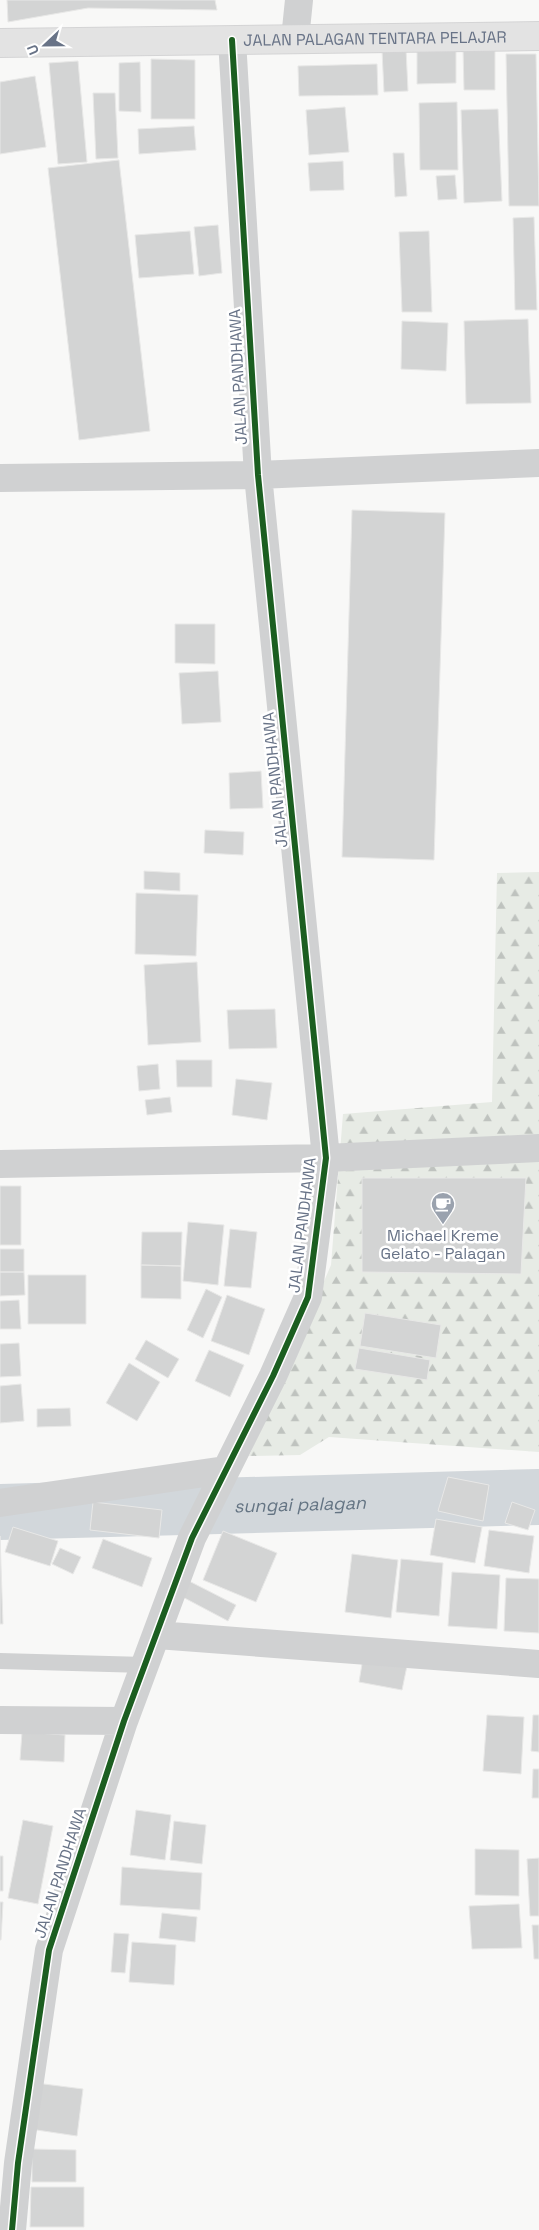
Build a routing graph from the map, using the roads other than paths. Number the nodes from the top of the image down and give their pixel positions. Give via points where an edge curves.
1 (299, 0) edge
2 (539, 36) edge
3 (295, 39) junction
4 (232, 40) junction
5 (0, 43) edge
6 (539, 463) edge
7 (258, 475) junction
8 (0, 478) edge
9 (539, 1148) edge
10 (326, 1158) junction
11 (0, 1164) edge
12 (225, 1470) junction
13 (0, 1503) edge
14 (157, 1634) junction
15 (0, 1661) edge
16 (539, 1664) edge
17 (145, 1665) junction
18 (0, 1720) edge
19 (124, 1721) junction
20 (9, 2163) edge
21 (12, 2230) edge

1 - 3 street
2 - 3 main road, JALAN PALAGAN TENTARA PELAJAR
3 - 4 main road, JALAN PALAGAN TENTARA PELAJAR
4 - 5 main road, JALAN PALAGAN TENTARA PELAJAR
4 - 7 street, JALAN PANDHAWA
6 - 7 street
7 - 8 street
7 - 10 street, JALAN PANDHAWA
9 - 10 street
10 - 11 street
10 - 12 street, JALAN PANDHAWA via 308,1297 273,1376
12 - 13 street
12 - 14 street, JALAN PANDHAWA via 192,1538
14 - 16 street
14 - 17 street, JALAN PANDHAWA
15 - 17 lane
17 - 19 street, JALAN PANDHAWA
18 - 19 street
19 - 20 street, JALAN PANDHAWA via 49,1950
20 - 21 street, JALAN PANDHAWA

